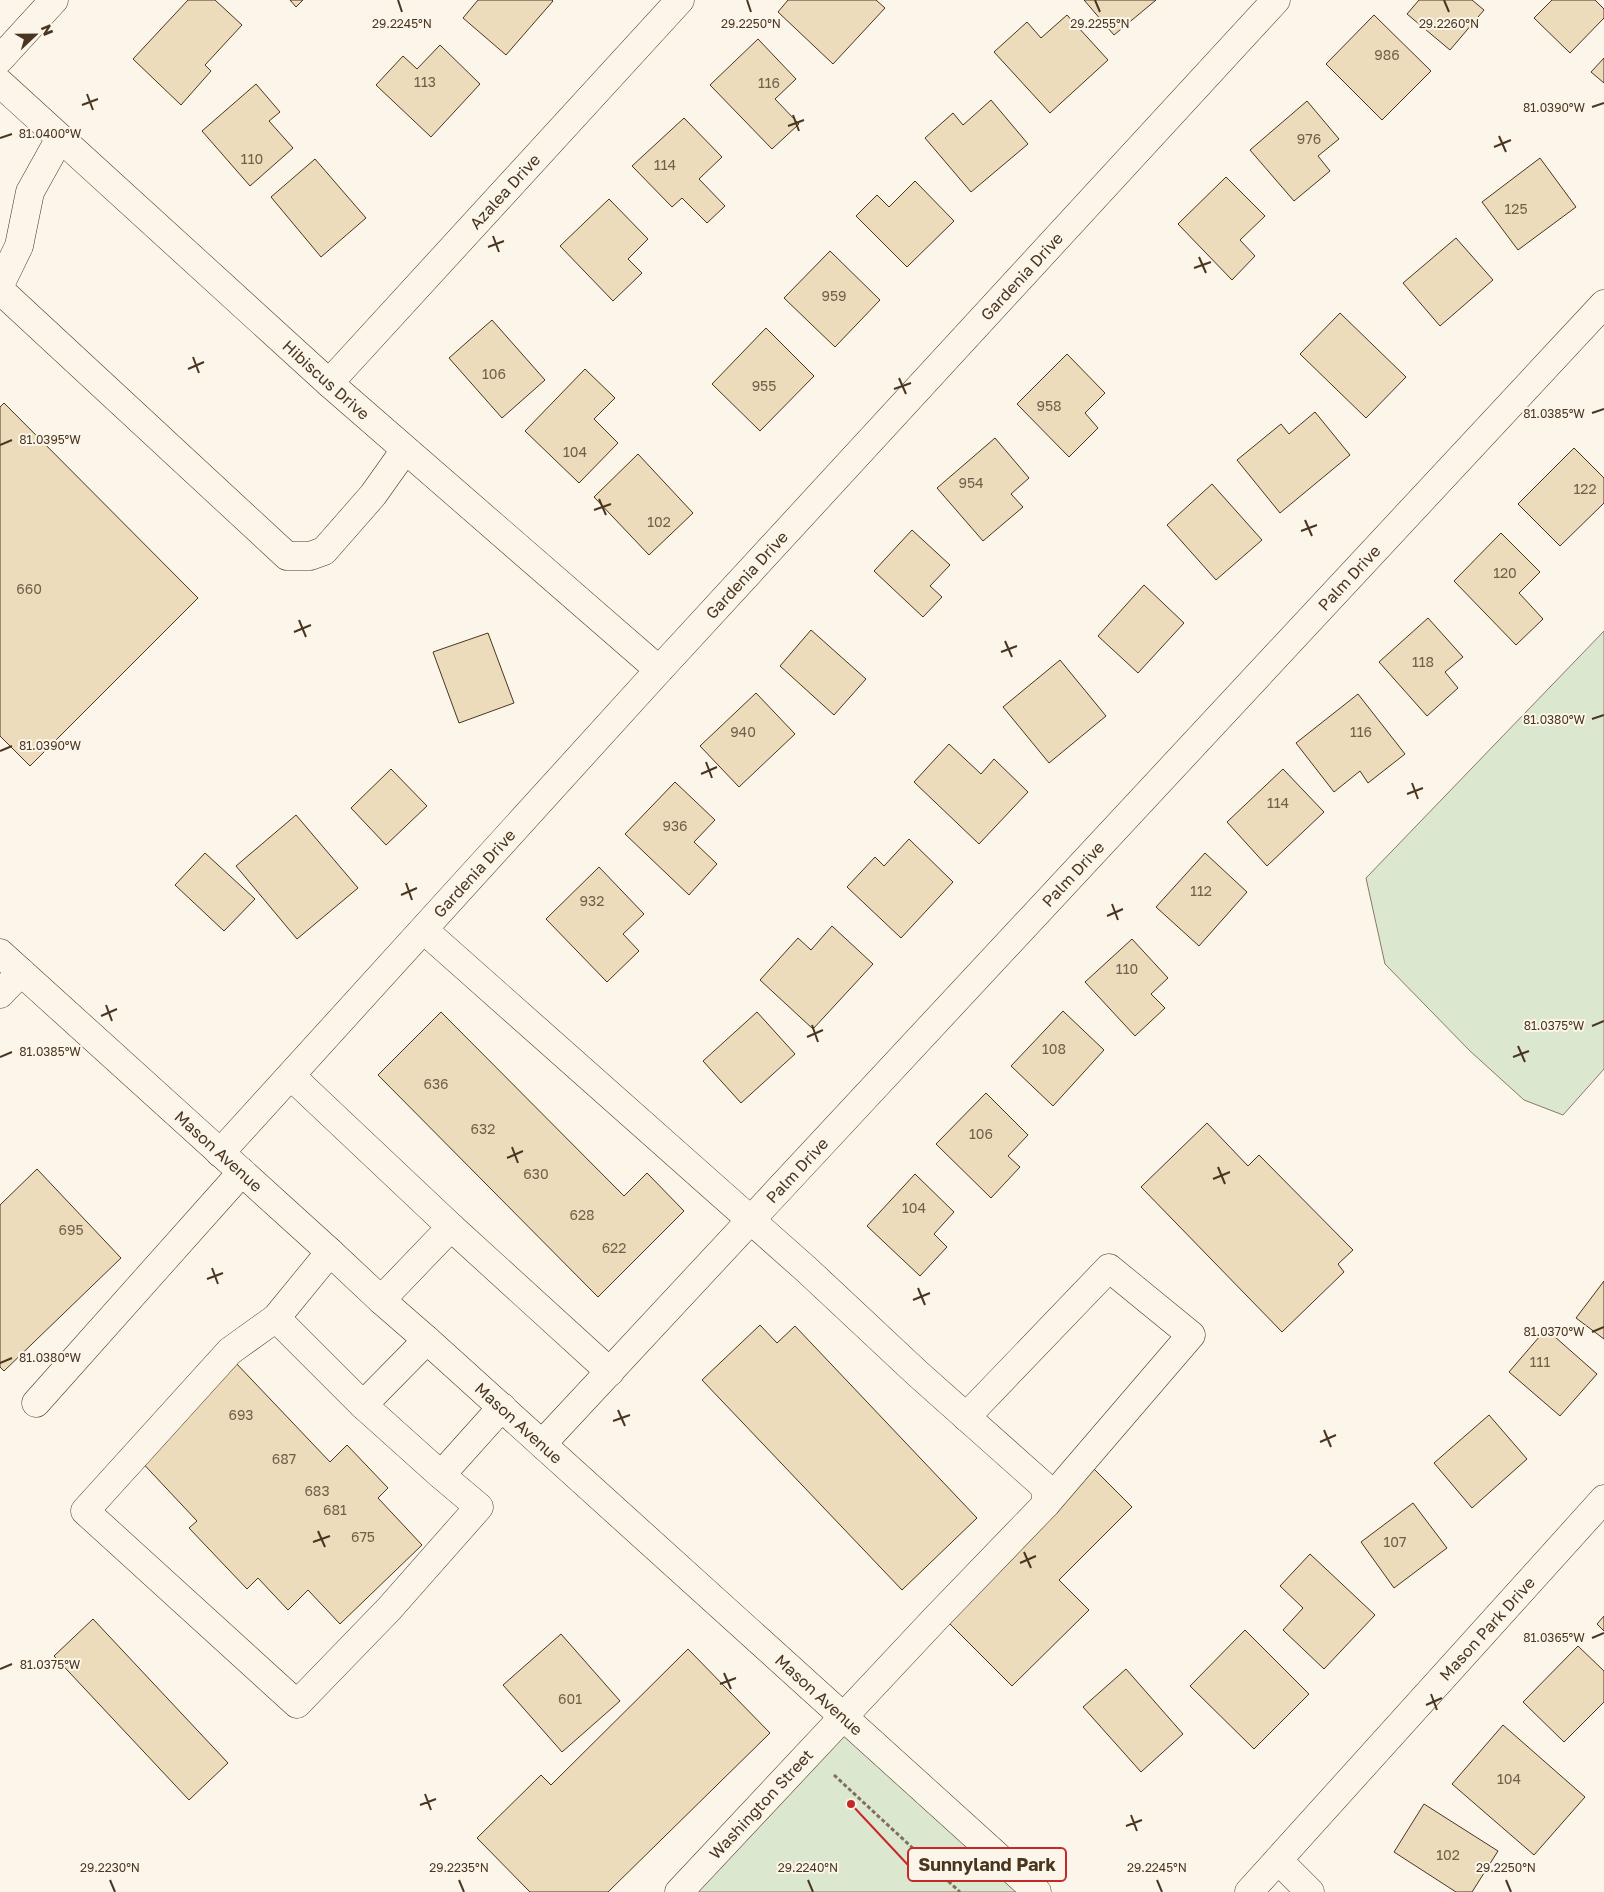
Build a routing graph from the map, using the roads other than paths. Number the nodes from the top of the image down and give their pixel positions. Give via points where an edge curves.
1 (54, 0) edge
2 (680, 0) edge
3 (1276, 0) edge
4 (0, 59) edge
5 (0, 83) edge
6 (60, 138) junction
7 (0, 285) edge
8 (0, 290) edge
9 (1604, 304) edge
10 (329, 383) junction
11 (406, 450) junction
12 (659, 670) junction
13 (424, 930) junction
14 (0, 953) edge
15 (21, 972) junction
16 (0, 994) edge
17 (291, 1076) junction
18 (220, 1152) junction
19 (242, 1172) junction
20 (750, 1221) junction
21 (451, 1227) junction
22 (330, 1252) junction
23 (381, 1300) junction
24 (276, 1318) junction
25 (427, 1340) junction
26 (610, 1372) junction
27 (36, 1404) dead end
28 (363, 1405) junction
29 (502, 1407) junction
30 (966, 1417) junction
31 (542, 1444) junction
32 (441, 1475) junction
33 (1604, 1498) edge
34 (1046, 1504) junction
35 (843, 1716) junction
36 (1278, 1860) junction
37 (679, 1892) edge
38 (1037, 1892) edge
39 (1249, 1892) edge
40 (1310, 1892) edge

1 - 4 street
2 - 10 street, Azalea Drive
3 - 12 street, Gardenia Drive
5 - 6 street, Hibiscus Drive
6 - 7 street via 30,192 19,246
6 - 10 street, Hibiscus Drive
8 - 11 street via 287,556 310,556 324,551 373,495
9 - 20 street, Palm Drive
10 - 11 street, Hibiscus Drive
11 - 12 street, Hibiscus Drive
12 - 13 street, Gardenia Drive
13 - 17 street, Gardenia Drive
13 - 20 street
14 - 15 street, Mason Avenue
15 - 16 street
15 - 18 street, Mason Avenue
17 - 18 street, Gardenia Drive
17 - 21 street
18 - 19 street, Mason Avenue
19 - 22 street, Mason Avenue
19 - 27 street
20 - 26 street, Palm Drive
20 - 30 street
21 - 23 street
21 - 26 street
22 - 23 street, Mason Avenue
22 - 24 street
23 - 25 street, Mason Avenue
24 - 28 street
24 - 32 street via 230,1351 85,1511 297,1704 390,1609 479,1507
25 - 28 street
25 - 29 street, Mason Avenue
26 - 31 street, Palm Drive
28 - 32 street
29 - 31 street, Mason Avenue
29 - 32 street
30 - 34 street via 1045,1487
30 - 34 street, Washington Street via 1109,1268 1191,1335
31 - 35 street, Mason Avenue
33 - 36 street, Mason Park Drive
34 - 35 street, Washington Street
35 - 37 street, Washington Street
35 - 38 street, Mason Avenue
36 - 39 street, Mason Park Drive
36 - 40 street

